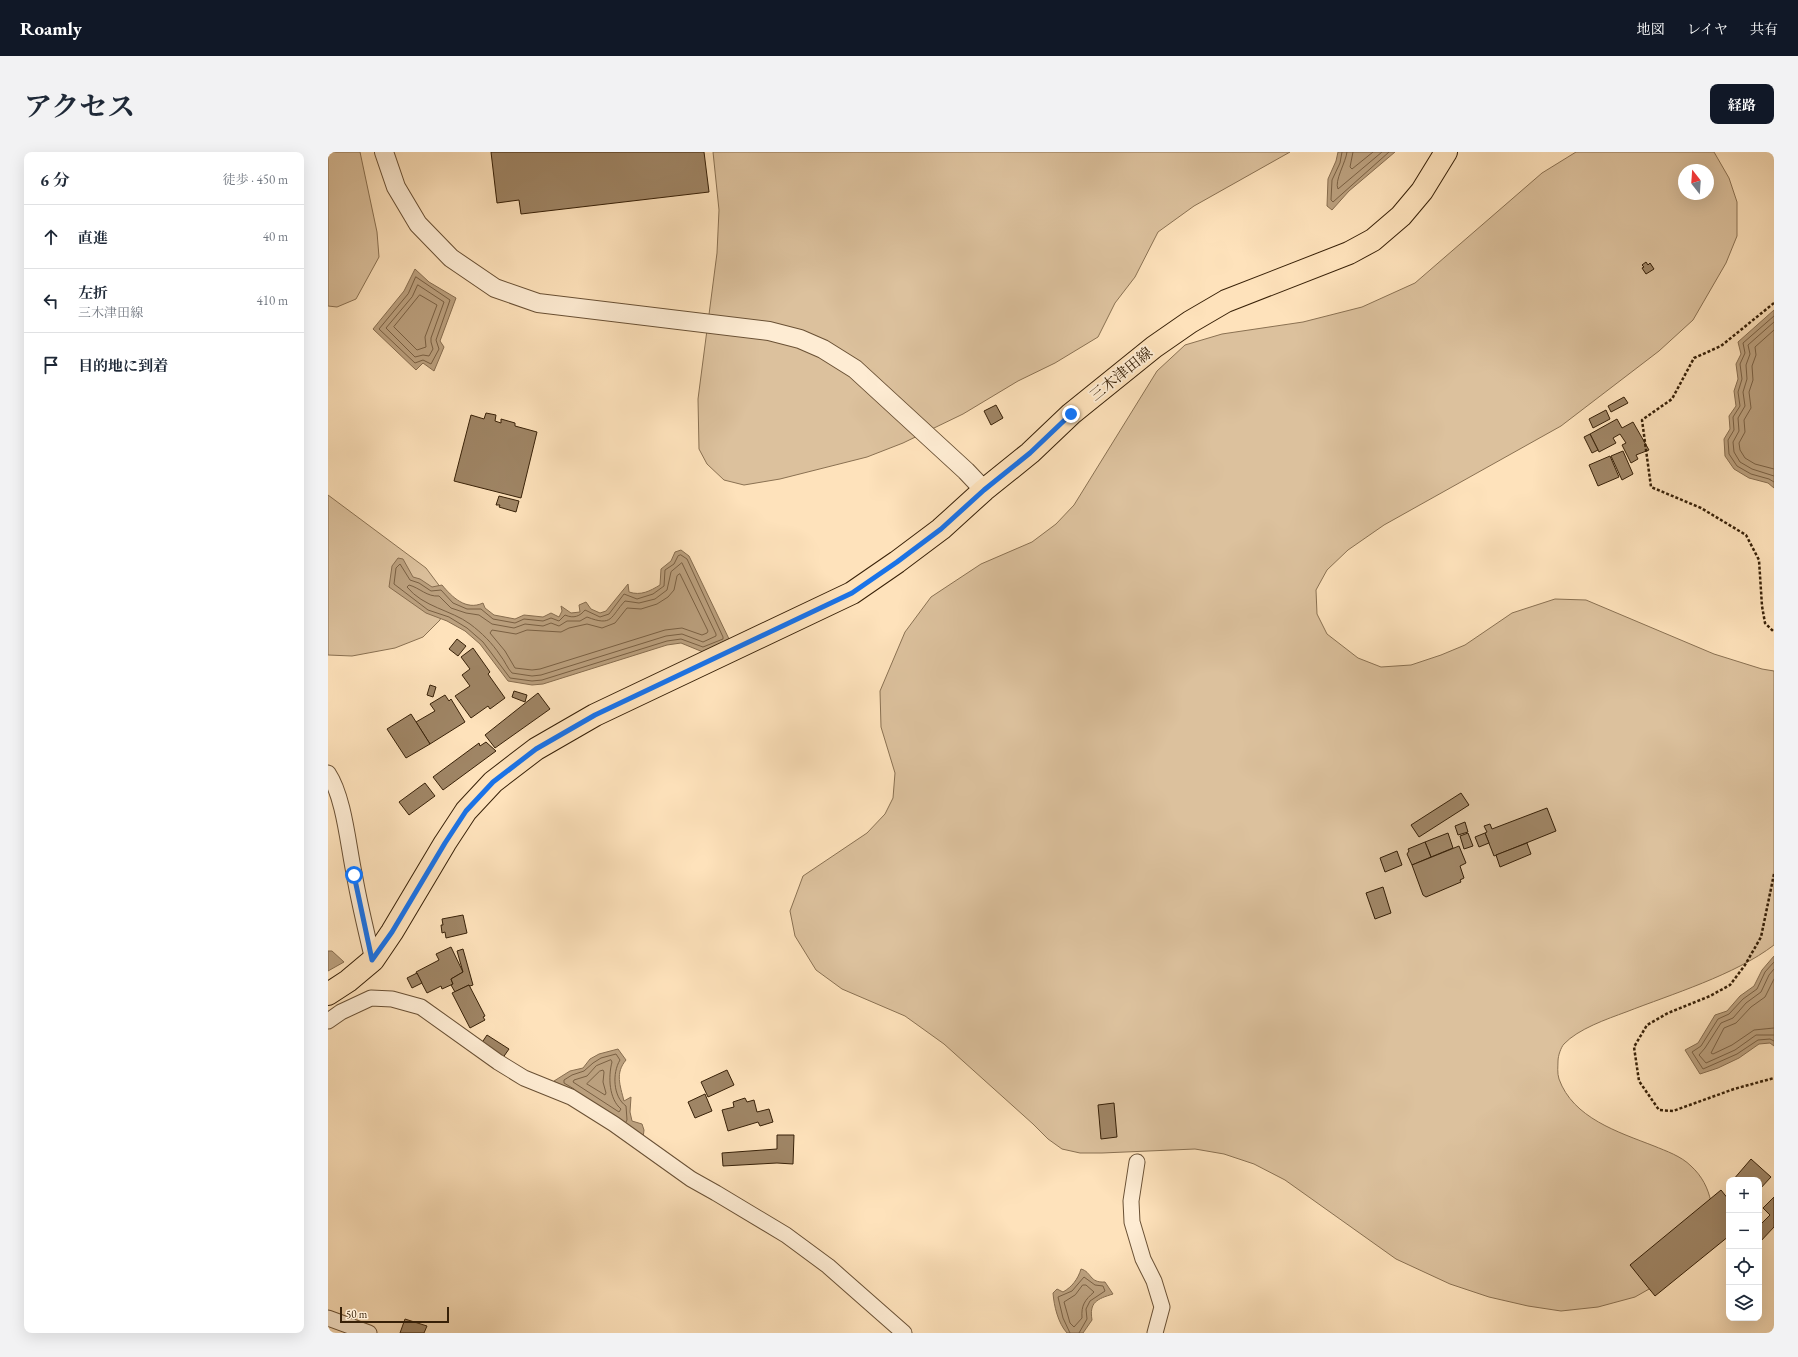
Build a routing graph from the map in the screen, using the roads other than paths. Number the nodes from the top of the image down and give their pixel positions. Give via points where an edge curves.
1 (384, 152) edge
2 (1446, 152) edge
3 (984, 490) junction
4 (328, 773) edge
5 (372, 960) junction
6 (328, 994) edge
7 (328, 1021) edge
8 (1137, 1162) dead end
9 (328, 1318) edge
10 (369, 1333) edge
11 (904, 1333) edge
12 (1156, 1333) edge

1 - 3 street via 396,187 418,224 451,258 495,288 538,303 769,330 824,348 855,369
2 - 3 main road, 三木津田線 via 1422,191 1401,216 1373,240 1349,253 1226,301 1190,322 1142,356
3 - 5 main road, 三木津田線 via 941,529 852,593 595,715 536,749 493,782 466,811
4 - 5 street via 334,781 345,823
5 - 6 main road, 三木津田線
7 - 11 street via 372,998 392,999 421,1007 498,1062 524,1078 571,1098 614,1124 691,1180 786,1235 828,1266
8 - 12 street via 1131,1201 1132,1222 1162,1307
9 - 10 street

